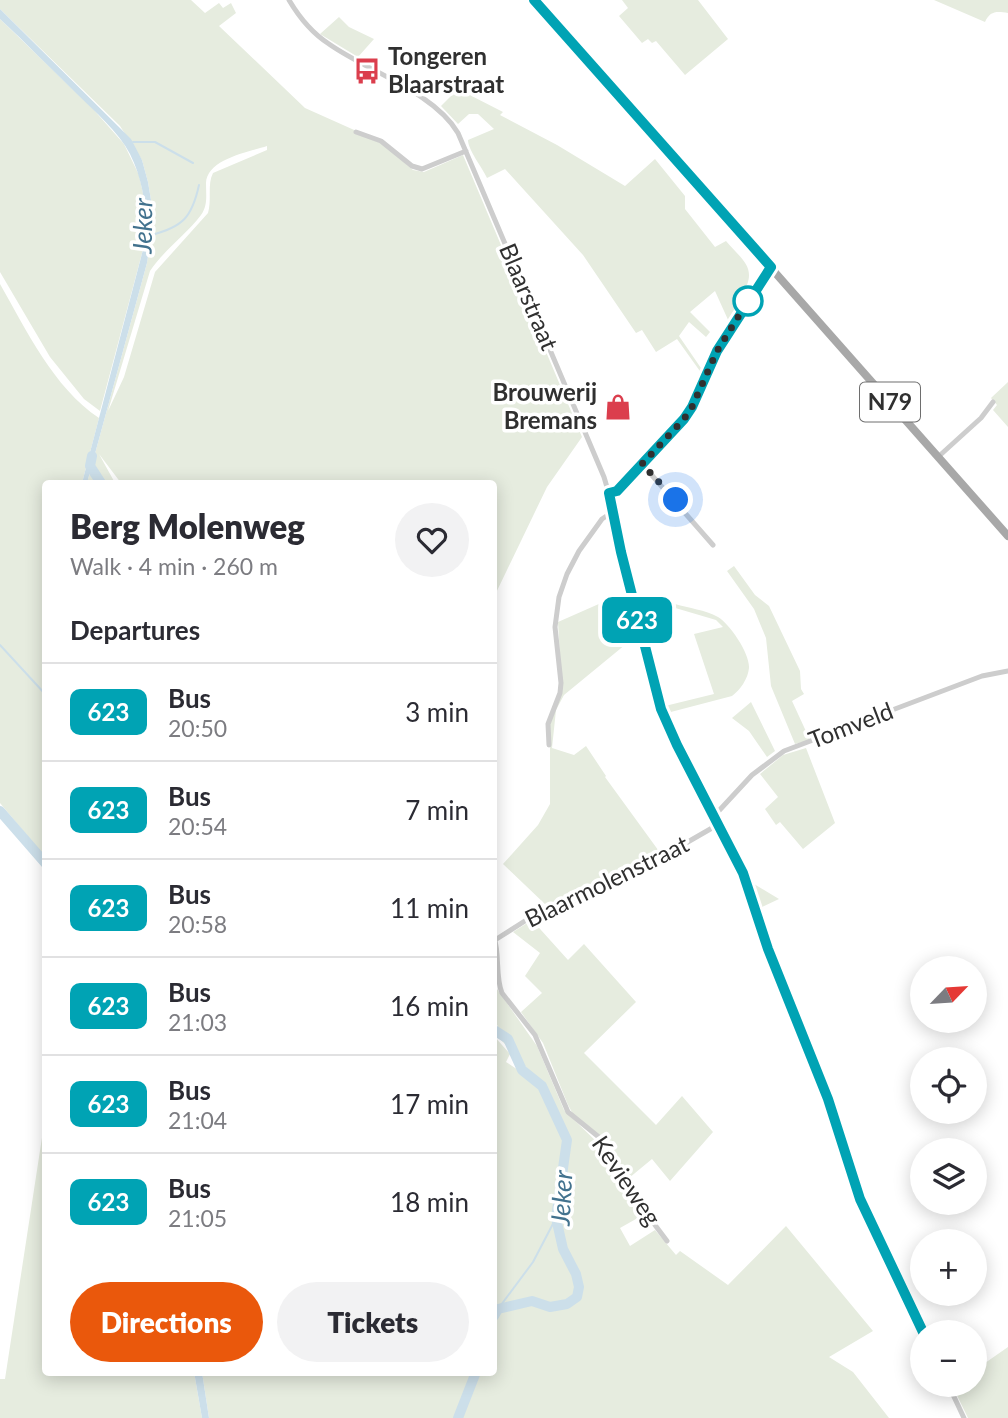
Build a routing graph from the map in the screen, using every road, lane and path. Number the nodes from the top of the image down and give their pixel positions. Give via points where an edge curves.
1 (289, 0) edge
2 (534, 0) edge
3 (356, 132) dead end
4 (466, 151) junction
5 (771, 267) junction
6 (993, 402) dead end
7 (938, 457) junction
8 (642, 464) junction
9 (609, 493) junction
10 (614, 511) junction
11 (1008, 536) edge
12 (713, 545) dead end
13 (1008, 671) edge
14 (549, 745) dead end
15 (715, 815) junction
16 (719, 824) junction
17 (497, 937) edge
18 (497, 967) edge
19 (667, 1241) dead end
20 (917, 1320) edge
21 (954, 1397) edge
22 (964, 1418) edge

1 - 4 street, Blaarstraat via 329,45 443,114
2 - 5 main road
3 - 4 street via 381,141 422,169
4 - 9 street, Blaarstraat
5 - 7 main road, N79
5 - 8 street via 717,351 692,407
6 - 7 street
7 - 11 main road, N79
8 - 9 street via 617,491
8 - 12 street
9 - 10 street, Blaarstraat
10 - 14 street via 602,519 579,551 559,597 555,628 561,683 548,724
10 - 15 street, Blaarstraat via 661,709
13 - 15 street, Tomveld via 982,676 784,751 752,775
15 - 16 street, Blaarstraat
16 - 17 street, Blaarmolenstraat via 580,900 538,912
16 - 20 street, Blaarstraat via 743,873 828,1099 860,1199
18 - 19 street, Kevieweg via 502,993 536,1035 569,1112 600,1138
21 - 22 street

